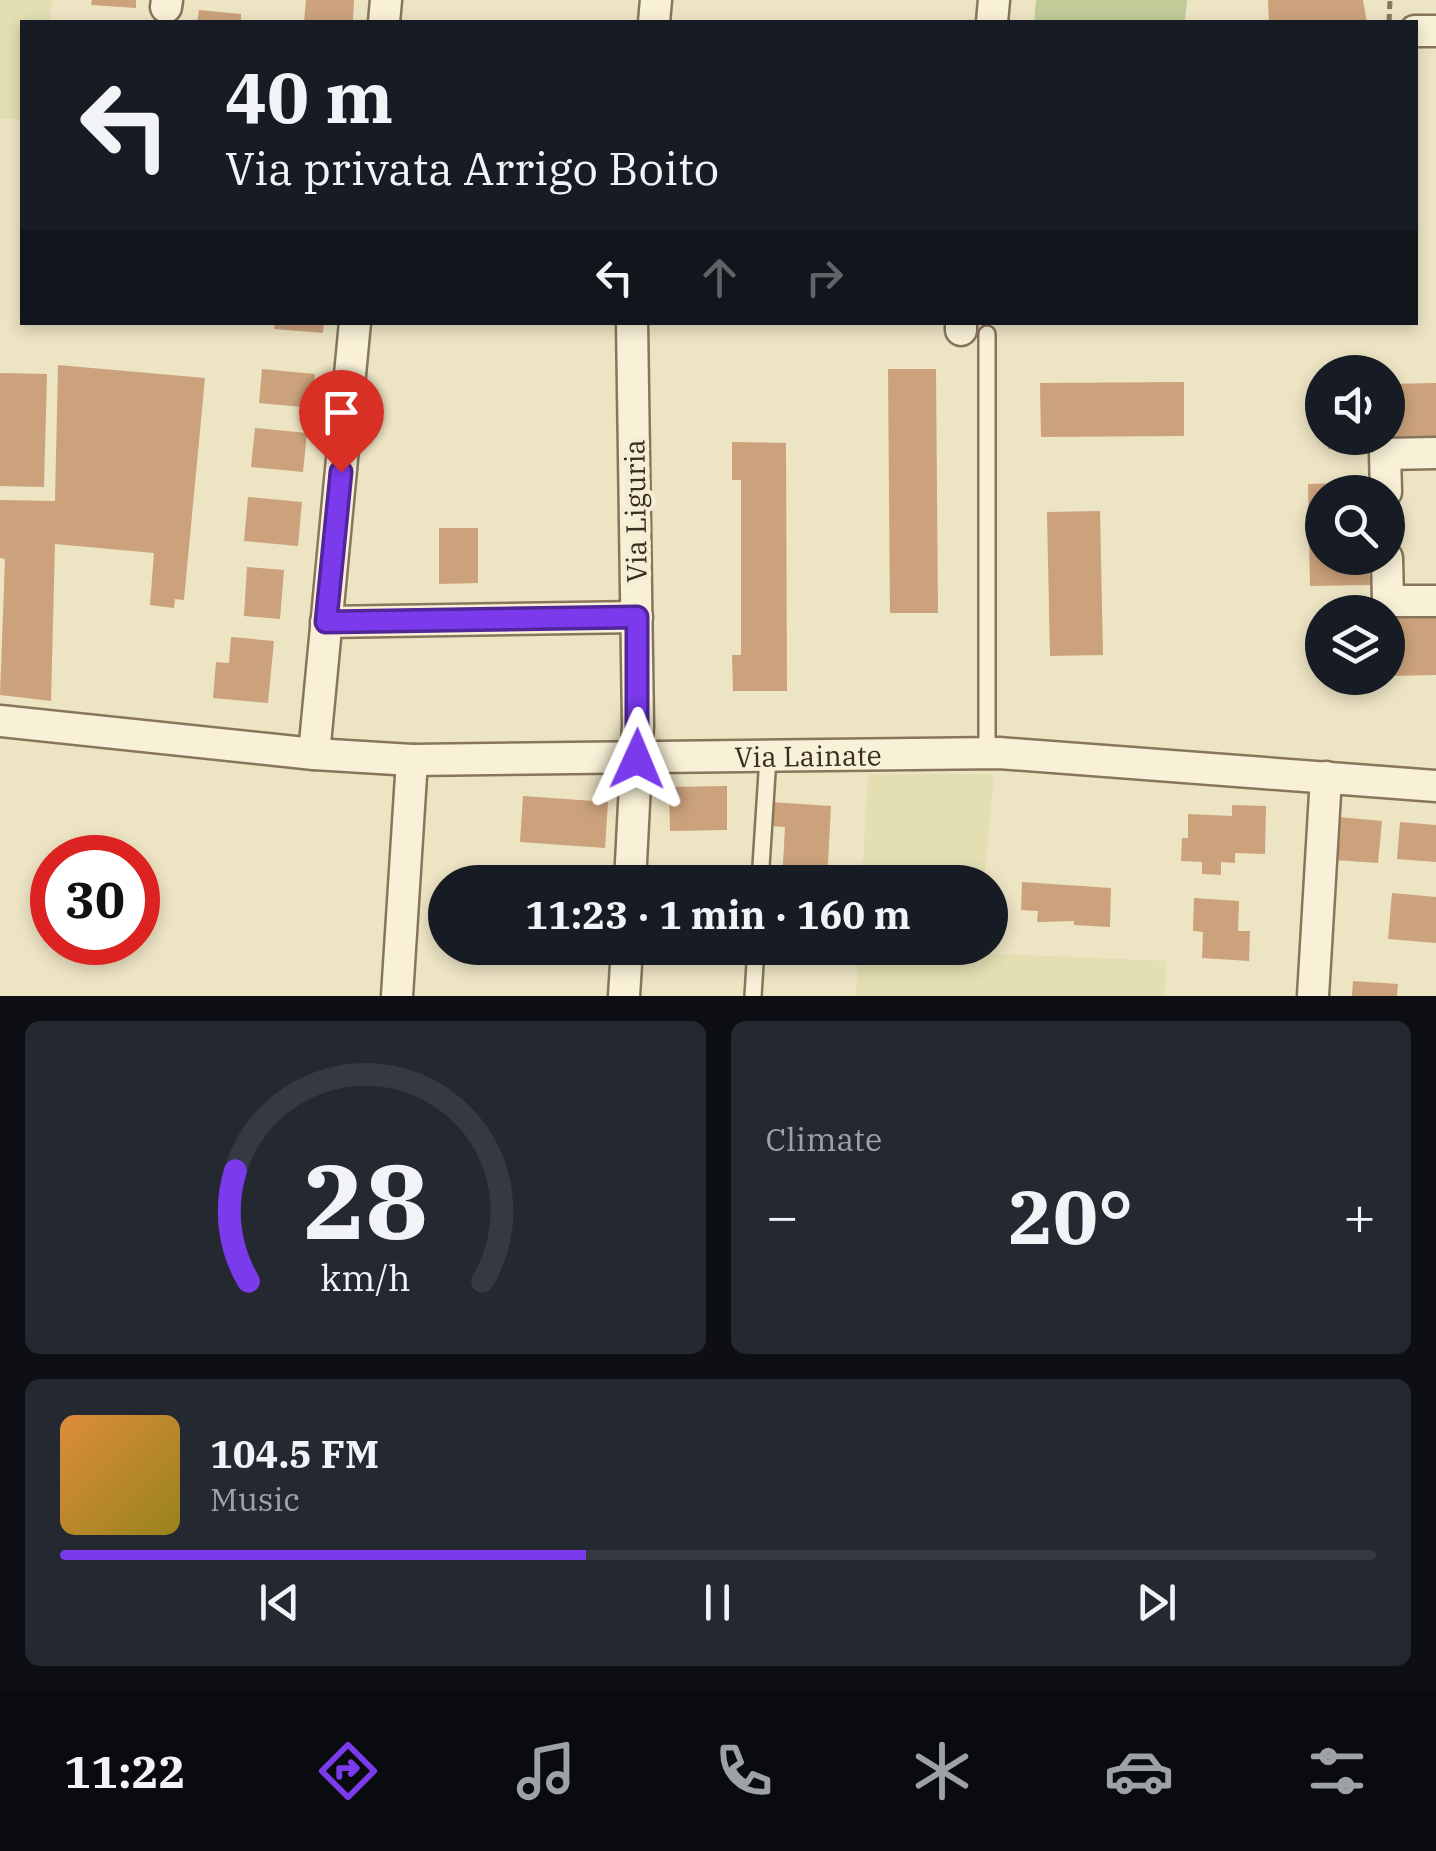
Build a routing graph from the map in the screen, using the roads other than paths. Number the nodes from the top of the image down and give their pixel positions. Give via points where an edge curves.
1 (355, 325) edge
2 (632, 325) edge
3 (970, 329) edge
4 (1436, 453) edge
5 (1386, 475) edge
6 (1387, 575) edge
7 (1436, 600) edge
8 (637, 617) junction
9 (326, 622) junction
10 (0, 722) edge
11 (314, 754) junction
12 (987, 754) junction
13 (768, 757) junction
14 (637, 759) junction
15 (412, 760) junction
16 (1326, 777) junction
17 (1436, 786) edge
18 (631, 865) edge
19 (761, 865) edge
20 (626, 965) edge
21 (755, 965) edge
22 (397, 996) edge
23 (624, 996) edge
24 (753, 996) edge
25 (1314, 996) edge

1 - 9 street
2 - 8 street, Via Liguria
3 - 12 lane
4 - 5 street via 1385,454
6 - 7 street via 1388,601
8 - 9 street
8 - 14 street, Via Liguria
9 - 11 street
10 - 11 street, Via Lainate
11 - 15 street, Via Lainate
12 - 13 street, Via Lainate
12 - 16 street, Via Lainate
13 - 14 street, Via Lainate
13 - 19 lane
14 - 15 street, Via Lainate
14 - 18 street, Via Liguria
15 - 22 street
16 - 17 street, Via Lainate
16 - 25 street
20 - 23 street
21 - 24 lane

